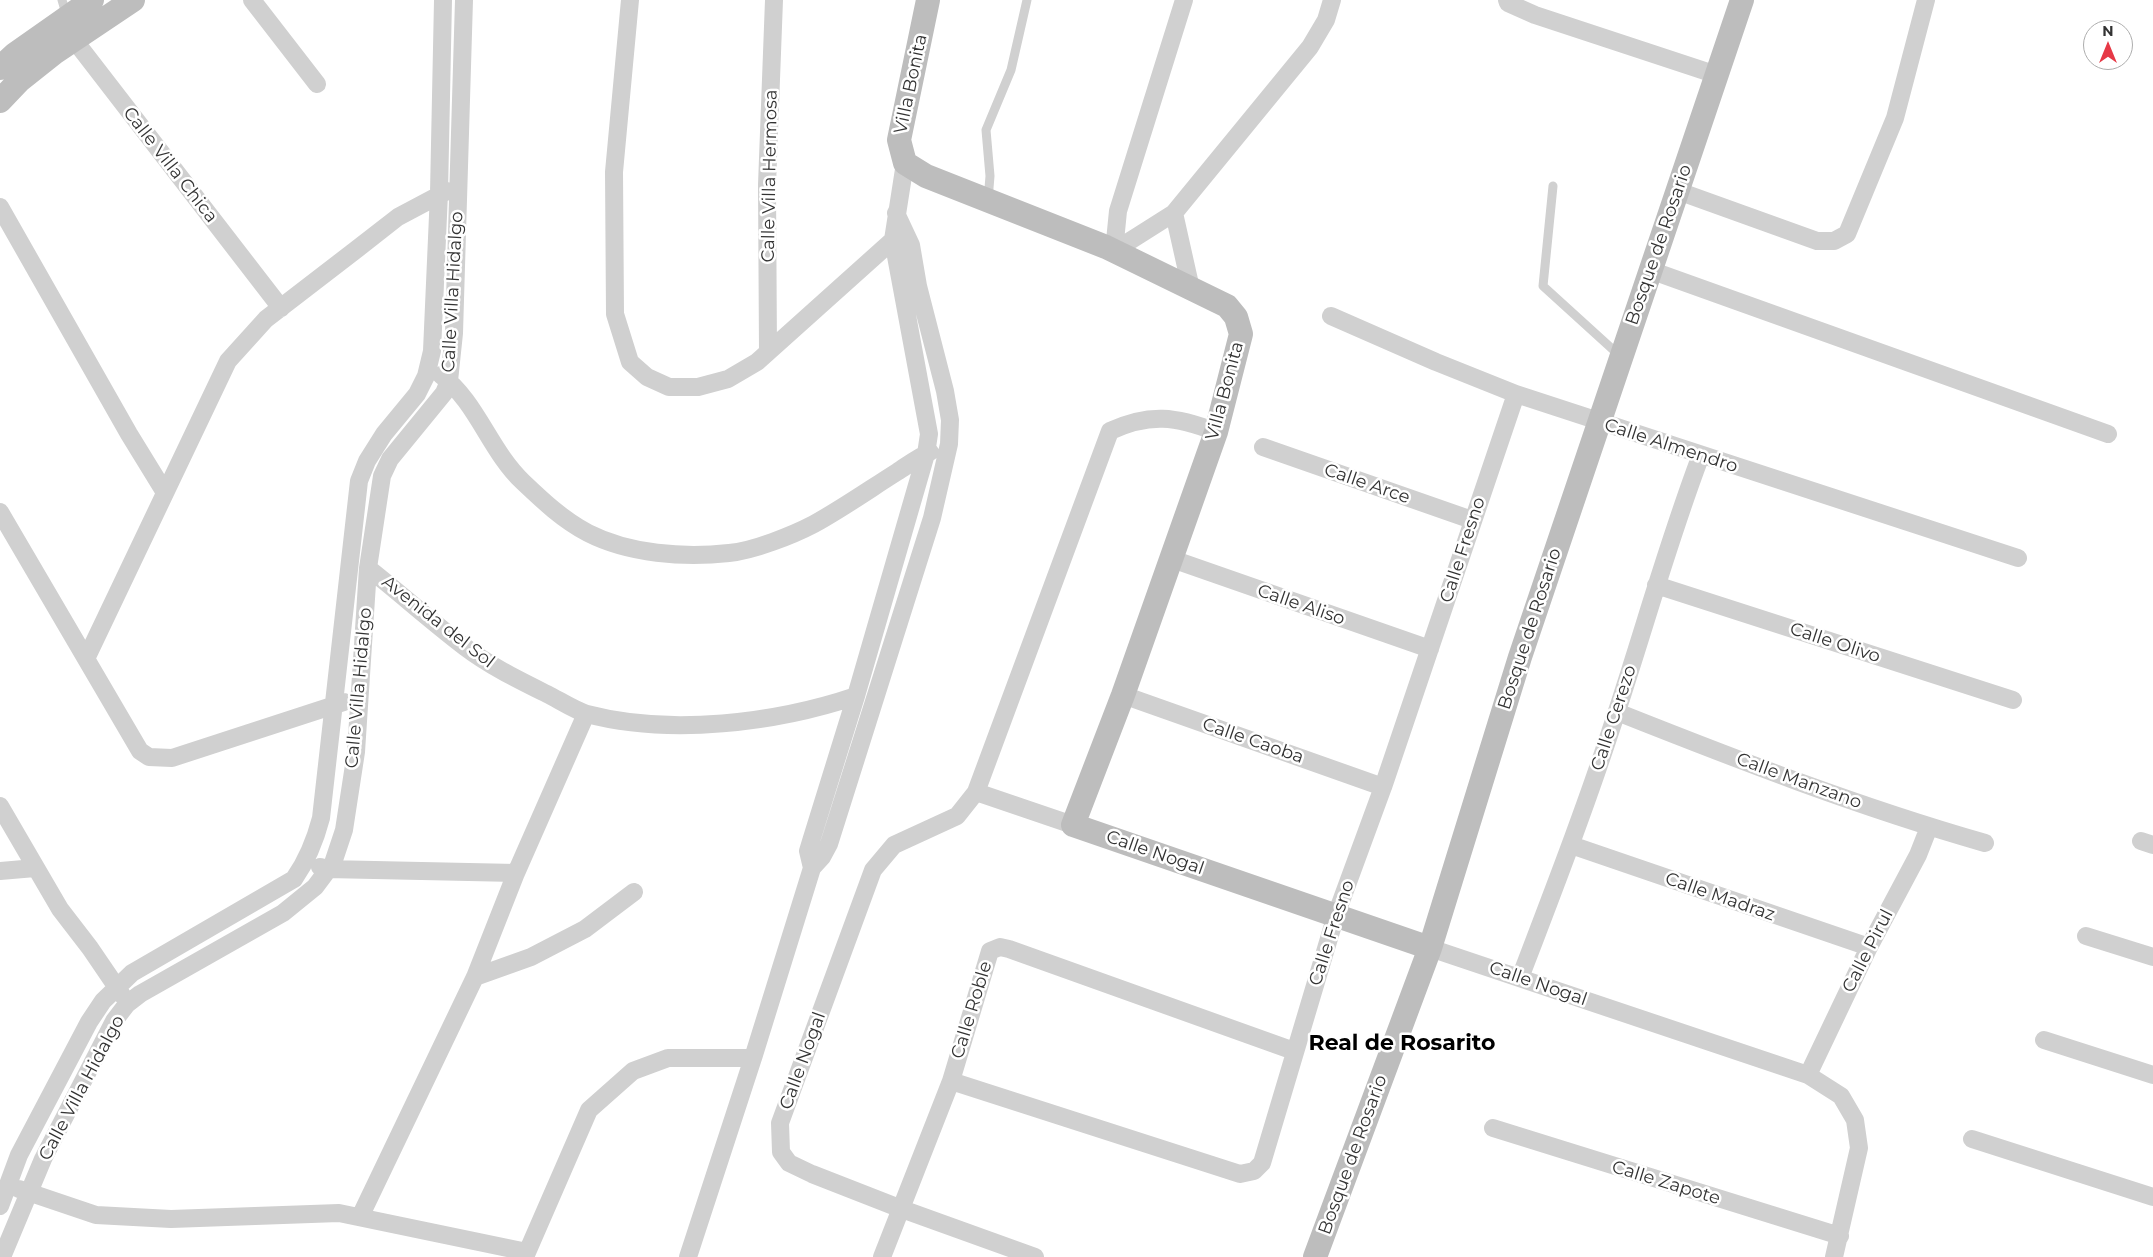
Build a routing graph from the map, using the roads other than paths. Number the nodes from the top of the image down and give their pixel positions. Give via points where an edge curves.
1 (92, 0) edge
2 (133, 0) edge
3 (252, 0) edge
4 (443, 0) edge
5 (464, 0) edge
6 (630, 0) edge
7 (774, 0) edge
8 (928, 0) edge
9 (1027, 0) edge
10 (1184, 0) edge
11 (1332, 0) edge
12 (1507, 0) edge
13 (1742, 0) edge
14 (1926, 0) edge
15 (65, 9) edge
16 (75, 41) junction
17 (0, 68) edge
18 (1717, 75) junction
19 (317, 84) dead end
20 (0, 101) edge
21 (905, 163) junction
22 (1553, 186) dead end
23 (458, 188) junction
24 (1678, 190) junction
25 (439, 193) junction
26 (988, 200) junction
27 (0, 207) edge
28 (1174, 213) junction
29 (900, 237) junction
30 (1114, 251) junction
31 (1650, 270) junction
32 (1191, 289) junction
33 (281, 308) junction
34 (1331, 316) dead end
35 (768, 352) junction
36 (1621, 357) junction
37 (428, 365) junction
38 (449, 381) junction
39 (1516, 394) junction
40 (1599, 423) junction
41 (1216, 432) junction
42 (2108, 434) dead end
43 (950, 444) junction
44 (1263, 447) dead end
45 (926, 454) junction
46 (1701, 456) junction
47 (164, 492) junction
48 (0, 512) edge
49 (1472, 520) junction
50 (2018, 558) dead end
51 (1172, 559) junction
52 (368, 568) junction
53 (1656, 585) junction
54 (1430, 649) junction
55 (86, 659) junction
56 (1123, 695) junction
57 (856, 696) junction
58 (359, 700) junction
59 (2013, 700) dead end
60 (335, 703) junction
61 (1617, 712) junction
62 (586, 714) junction
63 (1383, 787) junction
64 (976, 792) junction
65 (0, 806) edge
66 (1073, 825) junction
67 (1930, 827) junction
68 (1984, 843) dead end
69 (1571, 845) junction
70 (305, 863) junction
71 (34, 868) junction
72 (812, 868) junction
73 (327, 869) junction
74 (0, 871) edge
75 (516, 872) junction
76 (634, 892) dead end
77 (1336, 915) junction
78 (2086, 936) dead end
79 (1869, 947) junction
80 (1430, 948) junction
81 (2153, 957) edge
82 (475, 977) junction
83 (1520, 978) junction
84 (117, 986) junction
85 (127, 1004) junction
86 (2044, 1040) dead end
87 (1294, 1050) junction
88 (752, 1058) junction
89 (1808, 1075) junction
90 (2153, 1075) edge
91 (950, 1081) junction
92 (1493, 1128) dead end
93 (1972, 1139) dead end
94 (9, 1184) junction
95 (29, 1194) junction
96 (2153, 1198) edge
97 (0, 1206) edge
98 (900, 1208) junction
99 (360, 1217) junction
100 (1840, 1236) junction
101 (526, 1255) edge
102 (2, 1257) edge
103 (688, 1257) edge
104 (882, 1257) edge
105 (1035, 1257) edge
106 (1315, 1257) edge
107 (1834, 1257) edge

1 - 15 main road
2 - 16 main road
3 - 19 street
4 - 25 street, Calle Villa Hidalgo
5 - 23 street, Calle Villa Hidalgo
6 - 35 street via 614,181 615,314 630,362 648,378 668,387 698,387 728,379
7 - 35 street, Calle Villa Hermosa via 767,184
8 - 21 main road, Villa Bonita via 899,140
9 - 26 lane via 1011,70 986,130 990,176
10 - 30 street via 1118,211
11 - 28 street via 1326,20 1310,47
12 - 18 street via 1535,15
13 - 18 main road, Bosque de Rosario
14 - 24 street via 1895,118 1847,234 1834,241 1817,241
15 - 16 street, Calle Villa Chica
15 - 17 main road
16 - 20 main road via 20,80
16 - 33 street, Calle Villa Chica
18 - 24 main road, Bosque de Rosario
21 - 26 main road, Villa Bonita via 926,176
21 - 29 street via 896,214
22 - 36 lane via 1543,286
23 - 25 street
23 - 38 street, Calle Villa Hidalgo via 454,333
24 - 31 main road, Bosque de Rosario
25 - 33 street via 398,217
25 - 37 street, Calle Villa Hidalgo via 432,351
26 - 30 main road, Villa Bonita
27 - 47 street
28 - 30 street
28 - 32 street
29 - 35 street
29 - 43 street via 945,392
29 - 45 street via 929,430
30 - 32 main road, Villa Bonita
31 - 36 main road, Bosque de Rosario
31 - 42 street
32 - 41 main road, Villa Bonita via 1227,306 1236,317 1241,334
33 - 47 street via 266,319 228,361
34 - 39 street, Calle Almendro
36 - 40 main road, Bosque de Rosario
37 - 38 street
37 - 60 street, Calle Villa Hidalgo via 417,394 366,461 359,481
38 - 45 street via 499,453 541,499 561,517 589,534 632,547 679,554 730,553 764,544 813,524
38 - 52 street, Calle Villa Hidalgo via 437,404 390,459 382,476
39 - 40 street, Calle Almendro
39 - 49 street, Calle Fresno
40 - 46 street, Calle Almendro
40 - 80 main road, Bosque de Rosario via 1520,657
41 - 51 main road, Villa Bonita
41 - 64 street via 1187,420 1159,419 1132,421 1110,431
43 - 45 street
43 - 72 street via 932,518 871,718 829,844
44 - 49 street, Calle Arce
45 - 57 street
46 - 50 street, Calle Almendro
46 - 53 street, Calle Cerezo
47 - 55 street
48 - 55 street
49 - 54 street, Calle Fresno
51 - 54 street, Calle Aliso
51 - 56 main road, Villa Bonita
52 - 58 street, Calle Villa Hidalgo
52 - 62 street, Avenida del Sol via 466,648 508,675
53 - 59 street, Calle Olivo
53 - 61 street, Calle Cerezo
54 - 63 street, Calle Fresno
55 - 60 street via 140,751 149,757 172,758
56 - 63 street, Calle Caoba
56 - 66 main road, Villa Bonita
57 - 62 street, Avenida del Sol via 828,705 742,721 670,725
57 - 72 street via 808,851
58 - 60 street
58 - 73 street, Calle Villa Hidalgo via 356,752 344,830 340,848
60 - 70 street, Calle Villa Hidalgo via 321,818 314,846
61 - 67 street, Calle Manzano via 1773,774
61 - 69 street, Calle Cerezo
62 - 75 street
63 - 77 street, Calle Fresno
64 - 66 street, Calle Nogal
64 - 98 street, Calle Nogal via 957,816 894,845 873,870 780,1124 781,1152 789,1163
65 - 71 street
66 - 77 main road, Calle Nogal
67 - 68 street, Calle Manzano
67 - 79 street, Calle Pirul
69 - 79 street, Calle Madraz
69 - 83 street, Calle Cerezo
70 - 73 street
70 - 84 street, Calle Villa Hidalgo via 294,879 132,972
71 - 74 street
71 - 84 street via 60,910
72 - 88 street
73 - 75 street
73 - 85 street, Calle Villa Hidalgo via 315,886 283,913
75 - 82 street
76 - 82 street via 584,929 531,957
77 - 80 main road, Calle Nogal
77 - 87 street, Calle Fresno
78 - 81 street
79 - 89 street, Calle Pirul
80 - 83 street, Calle Nogal
80 - 106 main road, Bosque de Rosario
82 - 99 street
83 - 89 street, Calle Nogal
84 - 85 street
84 - 94 street, Calle Villa Hidalgo via 89,1022 19,1155
85 - 95 street, Calle Villa Hidalgo via 105,1038 43,1159
86 - 90 street
87 - 91 street, Calle Fresno via 1262,1163 1254,1171 1240,1174
87 - 91 street, Calle Roble via 1000,947 990,951
88 - 101 street via 668,1058 633,1071 588,1110
88 - 103 street
89 - 100 street, Calle Nogal via 1841,1096 1855,1120 1859,1148
91 - 98 street, Calle Roble
92 - 100 street, Calle Zapote
93 - 96 street
94 - 95 street
94 - 97 street, Calle Villa Hidalgo
95 - 99 street via 96,1215 171,1219 339,1213
95 - 102 street, Calle Villa Hidalgo
98 - 104 street, Calle Roble
98 - 105 street, Calle Nogal
99 - 101 street
100 - 107 street, Calle Nogal

